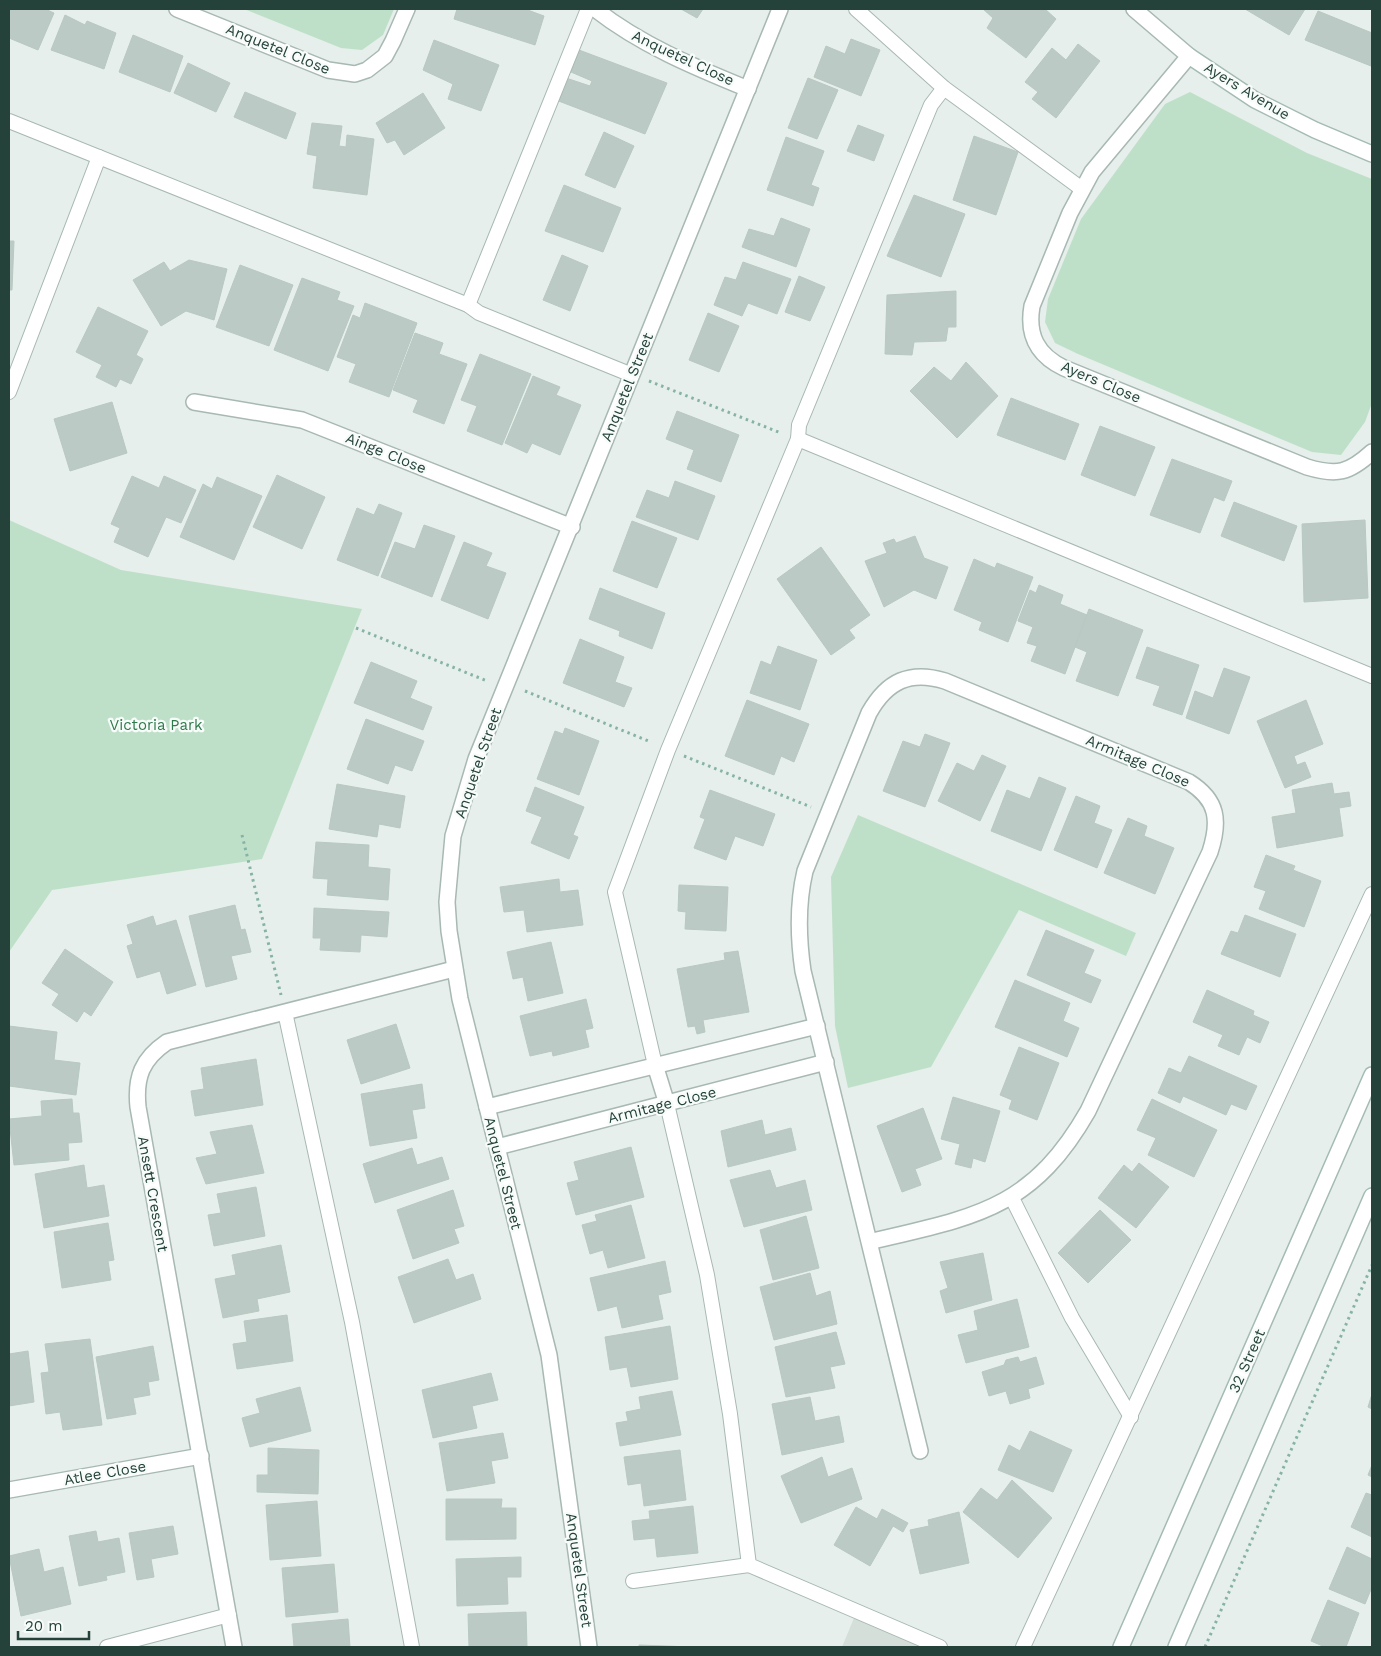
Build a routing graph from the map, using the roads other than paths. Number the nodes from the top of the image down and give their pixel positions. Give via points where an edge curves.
1 (177, 9) edge
2 (407, 9) edge
3 (588, 9) edge
4 (595, 9) edge
5 (780, 9) edge
6 (856, 9) edge
7 (1134, 9) edge
8 (1189, 56) junction
9 (944, 88) junction
10 (748, 89) junction
11 (9, 121) edge
12 (1372, 154) edge
13 (99, 157) junction
14 (1082, 189) junction
15 (468, 305) junction
16 (632, 375) junction
17 (9, 392) edge
18 (194, 402) dead end
19 (798, 439) junction
20 (1372, 452) edge
21 (572, 527) junction
22 (1372, 676) edge
23 (1372, 894) edge
24 (454, 969) junction
25 (285, 1012) junction
26 (816, 1026) junction
27 (826, 1062) junction
28 (655, 1065) junction
29 (1372, 1075) edge
30 (667, 1104) junction
31 (486, 1107) junction
32 (497, 1147) junction
33 (1372, 1196) edge
34 (1012, 1198) junction
35 (869, 1242) junction
36 (1131, 1417) junction
37 (920, 1452) dead end
38 (201, 1456) junction
39 (9, 1490) edge
40 (749, 1565) junction
41 (633, 1581) dead end
42 (229, 1616) junction
43 (107, 1647) edge
44 (234, 1647) edge
45 (412, 1647) edge
46 (589, 1647) edge
47 (940, 1647) edge
48 (1024, 1647) edge
49 (1121, 1647) edge
50 (1176, 1647) edge

1 - 2 street, Anquetel Close via 328,70 355,74 367,70 384,56
3 - 15 lane
4 - 10 street, Anquetel Close via 664,53
5 - 10 street, Anquetel Street
6 - 9 lane
7 - 8 street, Ayers Avenue
8 - 12 street, Ayers Avenue via 1263,104
8 - 14 street, Ayers Close via 1102,159
9 - 14 lane
9 - 19 lane via 927,114 799,424
10 - 16 street, Anquetel Street
11 - 13 lane
13 - 15 lane
13 - 17 lane
14 - 20 street, Ayers Close via 1032,306 1031,335 1045,356 1064,368 1324,472 1350,469
15 - 16 lane via 479,313
16 - 21 street, Anquetel Street
18 - 21 street, Ainge Close via 302,420
19 - 22 lane
19 - 28 lane via 668,750 615,892
21 - 24 street, Anquetel Street via 476,759 453,836 447,902
23 - 36 lane
24 - 25 street, Ansett Crescent
24 - 31 street, Anquetel Street
25 - 38 street, Ansett Crescent via 167,1042 148,1058 138,1081 138,1107
25 - 45 lane via 352,1322
26 - 27 street, Armitage Close
26 - 28 street
26 - 34 street, Armitage Close via 799,948 801,890 813,849 869,713 877,698 888,688 912,677 933,677 1201,789 1216,816 1217,826 1205,861 1077,1131 1057,1158 1026,1189
27 - 30 street, Armitage Close
27 - 35 street, Armitage Close
28 - 30 street
28 - 31 street
29 - 49 street, 32 Street
30 - 32 street, Armitage Close
30 - 40 lane via 707,1275 730,1414
31 - 32 street, Anquetel Street
32 - 46 street, Anquetel Street via 551,1364
33 - 50 street
34 - 35 street, Armitage Close via 963,1219
34 - 36 lane via 1072,1318
35 - 37 street, Armitage Close
36 - 48 lane
38 - 39 street, Atlee Close
38 - 42 street, Ansett Crescent
40 - 41 lane
40 - 47 lane
42 - 43 lane
42 - 44 street, Ansett Crescent

